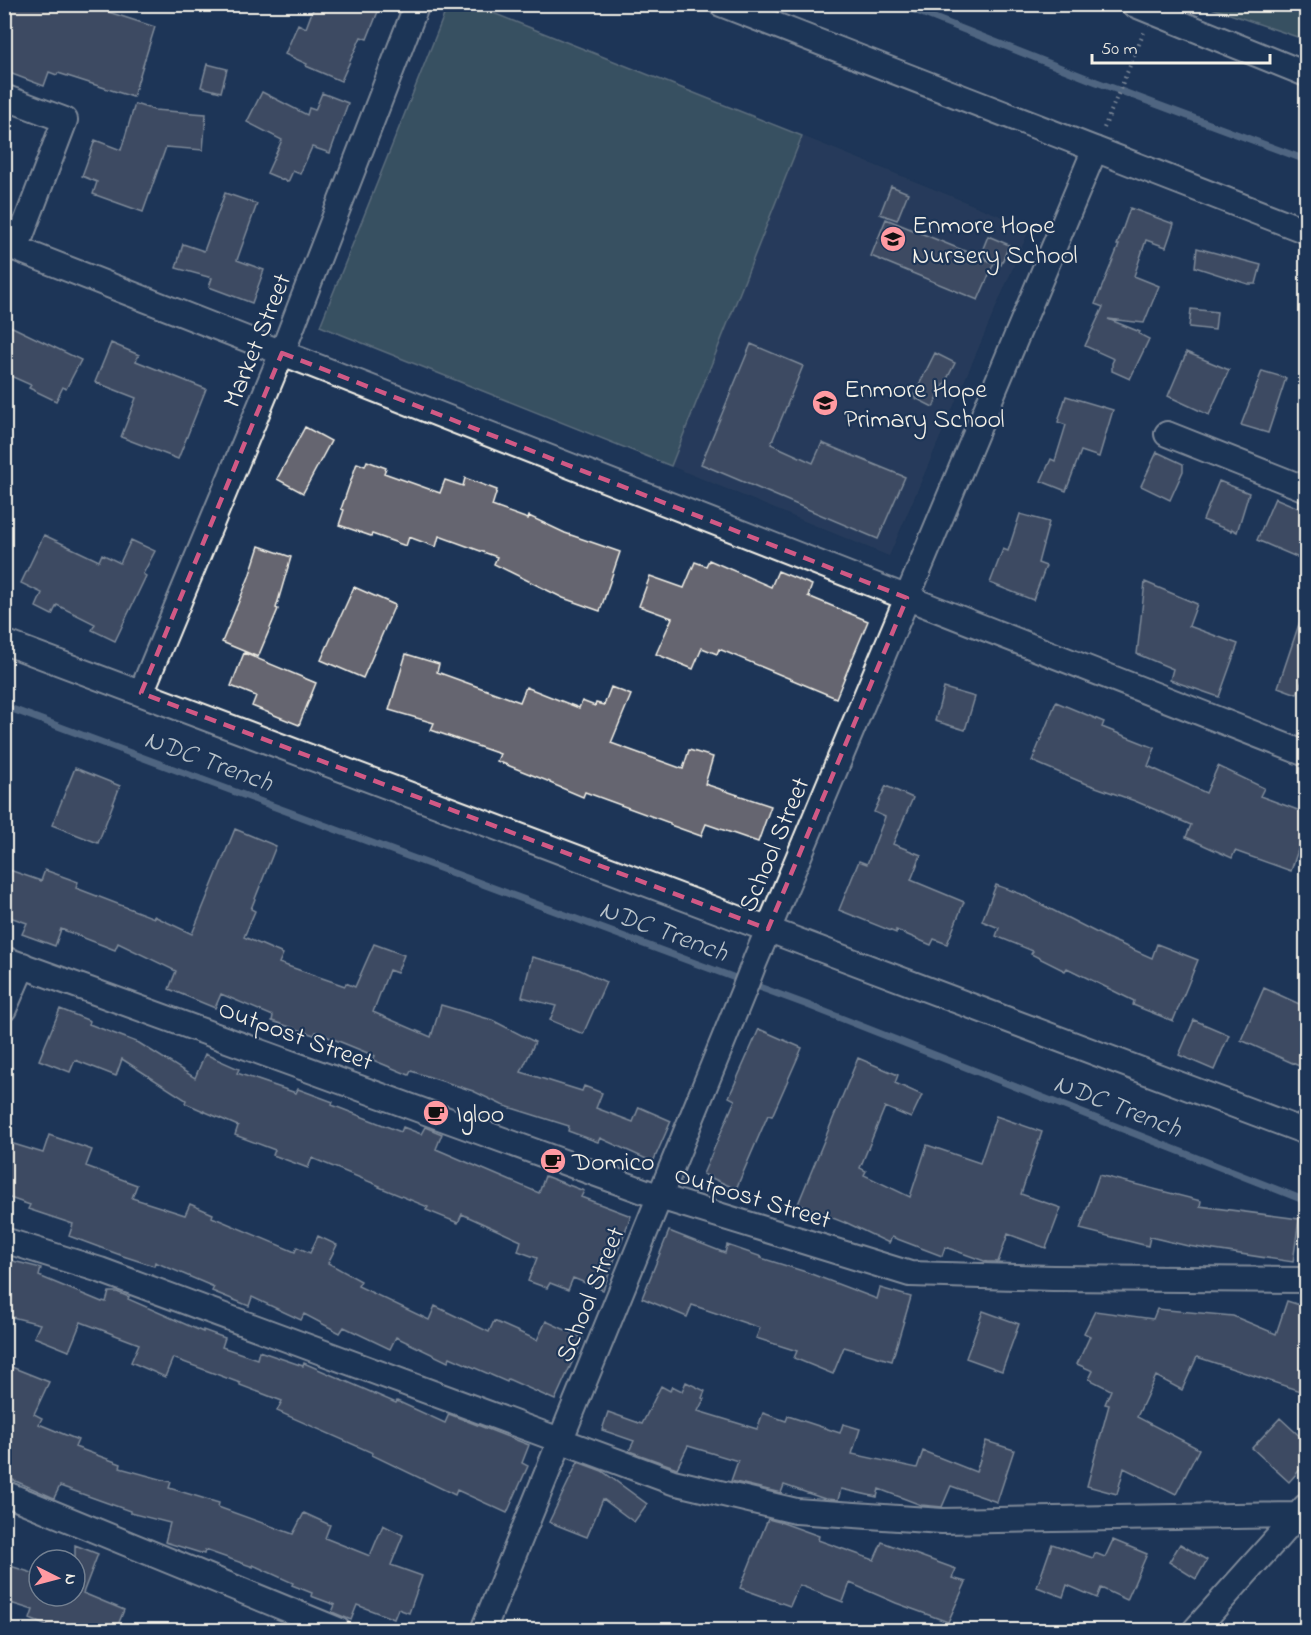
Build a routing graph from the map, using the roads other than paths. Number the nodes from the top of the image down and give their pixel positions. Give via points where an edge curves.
1 (417, 4) edge
2 (722, 4) edge
3 (1133, 4) edge
4 (1306, 74) edge
5 (4, 97) edge
6 (1095, 149) junction
7 (1306, 231) edge
8 (10, 247) edge
9 (282, 353) junction
10 (1167, 434) dead end
11 (1306, 489) edge
12 (907, 598) junction
13 (4, 642) edge
14 (141, 693) junction
15 (1306, 754) edge
16 (768, 929) junction
17 (14, 962) edge
18 (4, 1009) edge
19 (1306, 1132) edge
20 (660, 1197) junction
21 (4, 1240) edge
22 (1306, 1280) edge
23 (560, 1440) junction
24 (4, 1494) edge
25 (1302, 1510) edge
26 (338, 1630) edge
27 (483, 1630) edge
28 (1195, 1630) edge

1 - 9 street, Market Street
2 - 6 street
3 - 4 street
5 - 8 street via 65,120
6 - 7 street
6 - 12 street, School Street
8 - 9 street
9 - 12 street
9 - 14 street, Market Street
10 - 11 street
12 - 15 street
12 - 16 street, School Street
13 - 14 street
14 - 16 street
16 - 19 street
16 - 20 street, School Street
17 - 18 street
17 - 20 street, Outpost Street
20 - 22 street, Outpost Street via 910,1274
20 - 23 street, School Street
21 - 23 street via 100,1270
23 - 25 street via 673,1482 796,1511 942,1521
23 - 27 street, School Street
24 - 26 street
25 - 28 street

